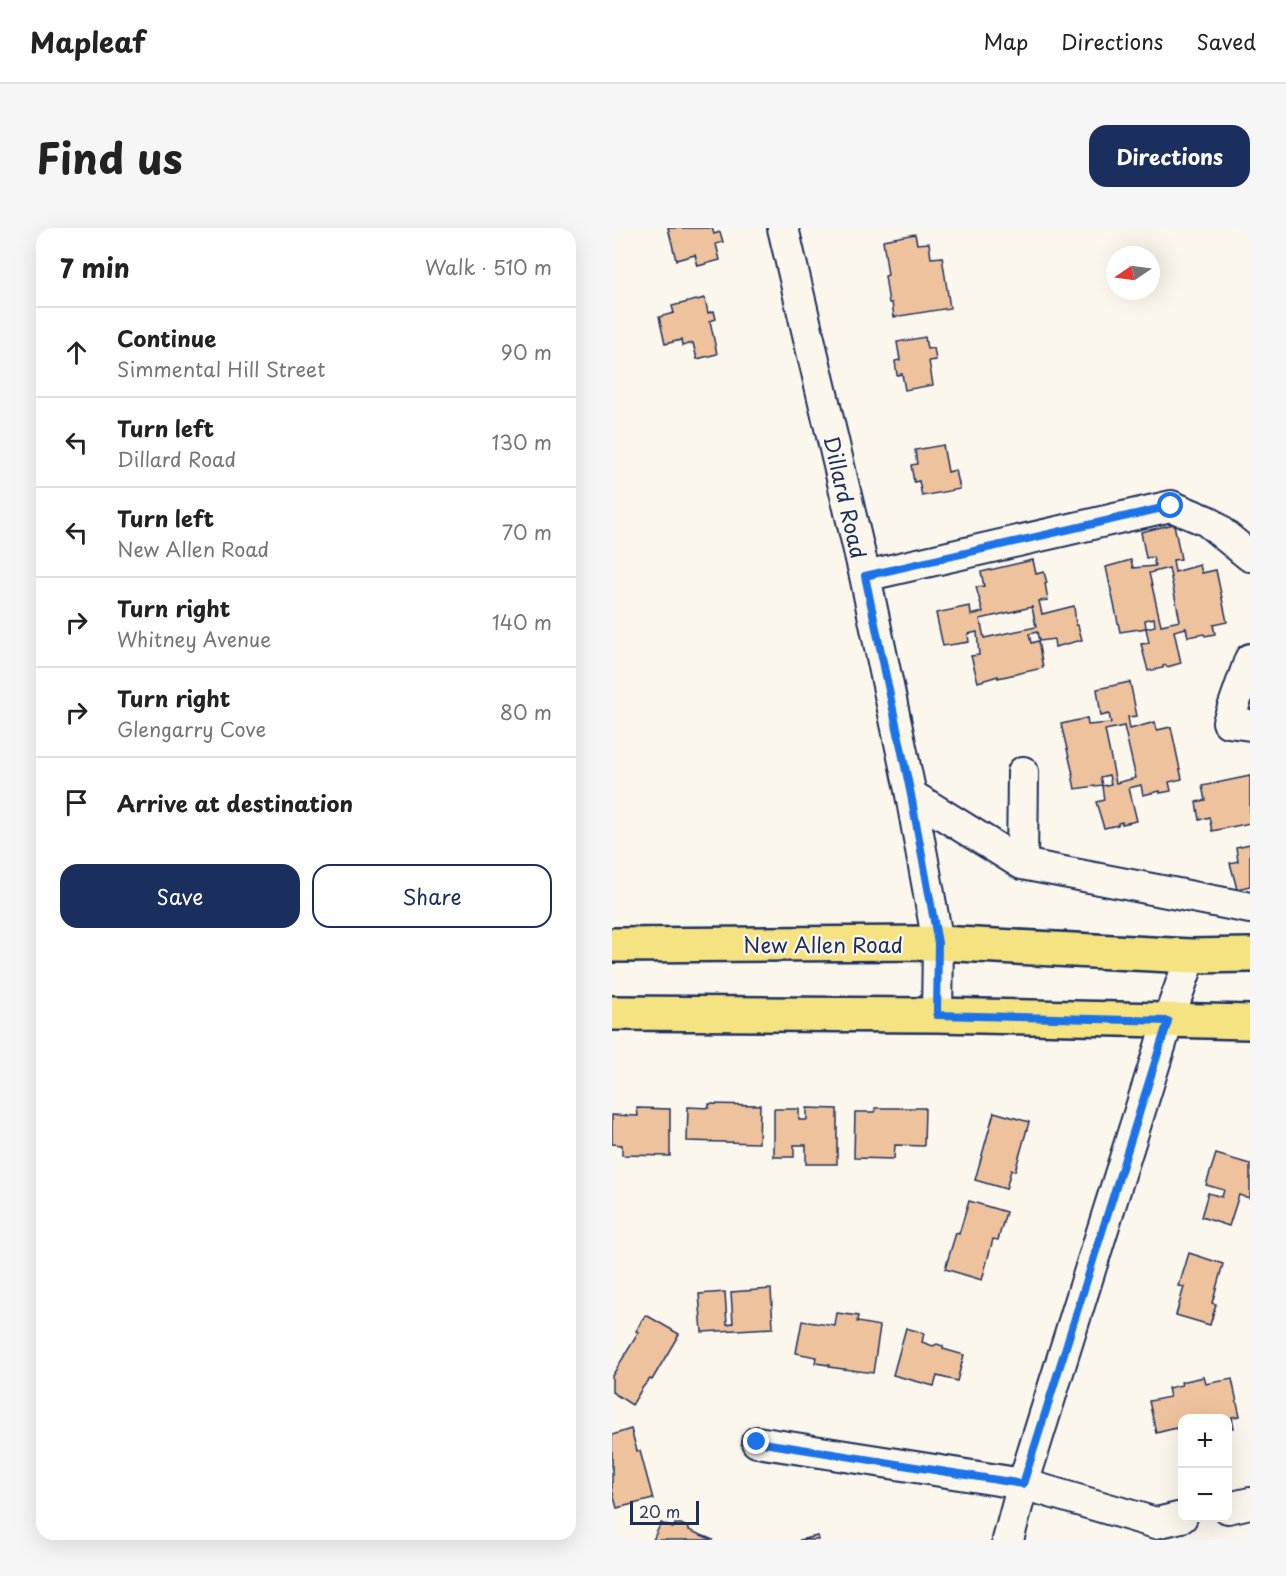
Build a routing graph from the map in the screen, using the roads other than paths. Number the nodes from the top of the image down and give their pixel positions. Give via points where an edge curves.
1 (783, 228) edge
2 (1250, 556) edge
3 (865, 576) junction
4 (1250, 659) edge
5 (1250, 725) edge
6 (1023, 772) dead end
7 (911, 795) junction
8 (1022, 864) junction
9 (1250, 908) edge
10 (938, 943) junction
11 (612, 945) edge
12 (1191, 956) junction
13 (1250, 956) edge
14 (612, 1013) edge
15 (937, 1015) junction
16 (1168, 1021) junction
17 (1250, 1022) edge
18 (757, 1442) dead end
19 (1023, 1484) junction
20 (1250, 1503) edge
21 (1232, 1507) edge
22 (1178, 1518) edge
23 (1008, 1540) edge

1 - 3 street, Dillard Road
2 - 3 street via 1207,522 1171,506
3 - 7 street, Dillard Road
4 - 5 street via 1228,722
6 - 8 street
7 - 8 street
7 - 10 street, Dillard Road
8 - 9 street
10 - 11 main road, New Allen Road
10 - 12 main road, New Allen Road
10 - 15 street, Dillard Road
12 - 13 main road, New Allen Road
12 - 16 street
14 - 15 main road
15 - 16 main road
16 - 17 main road
16 - 19 street
18 - 19 street
19 - 22 street via 1156,1523
19 - 23 street
20 - 21 street

